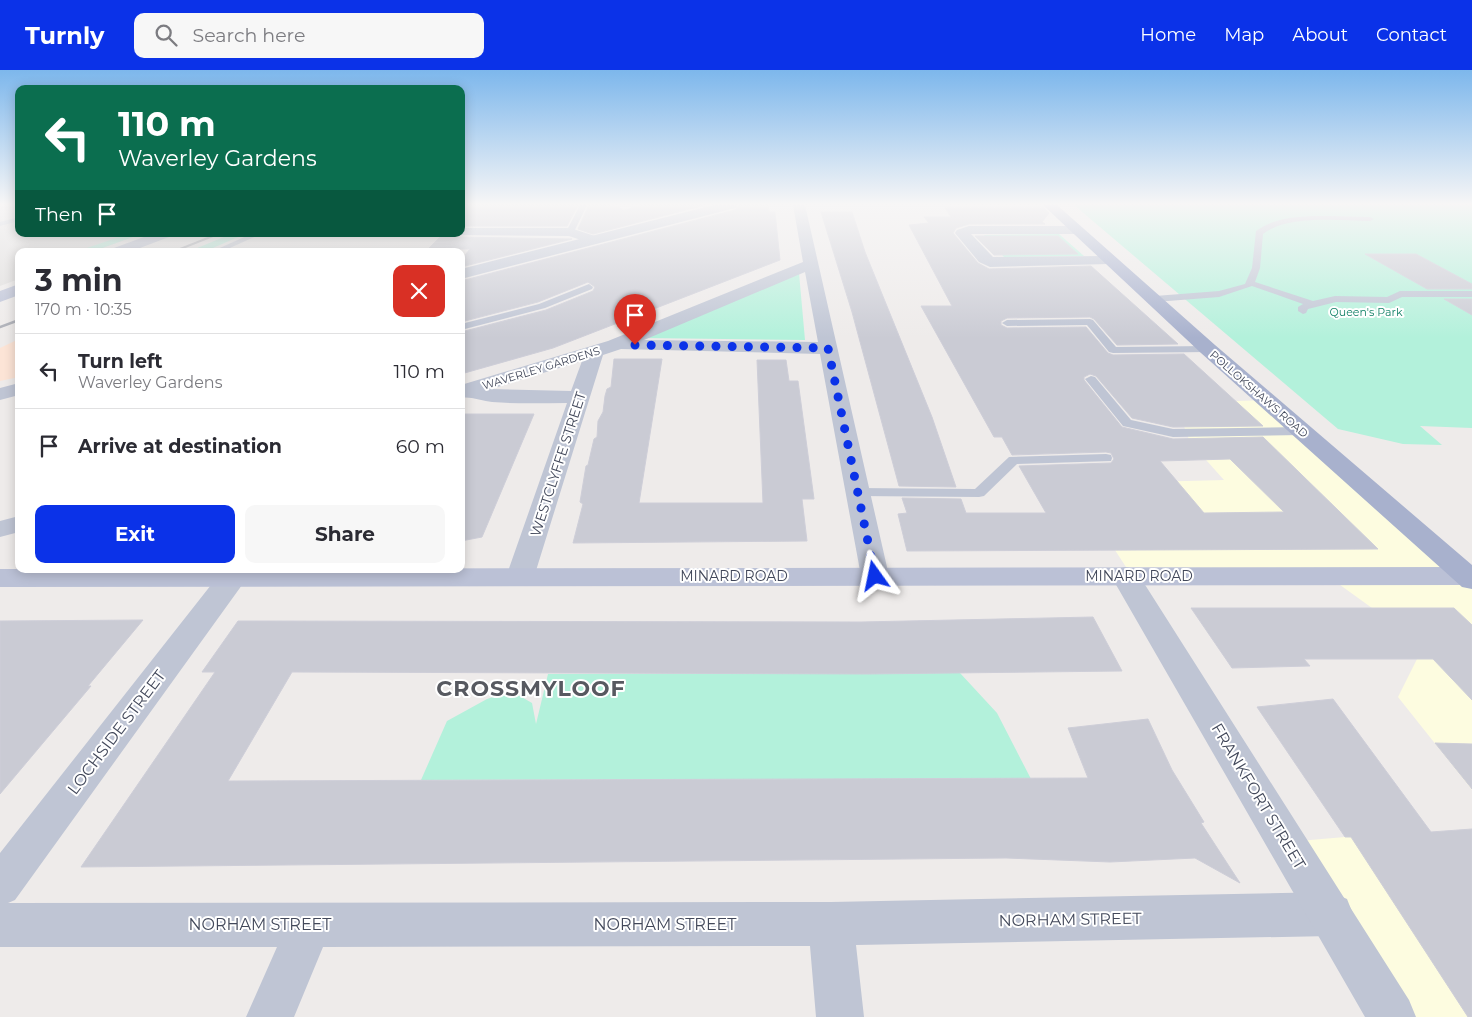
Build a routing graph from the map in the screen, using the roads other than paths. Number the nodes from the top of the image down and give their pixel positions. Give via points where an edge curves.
1 (558, 249) edge
2 (808, 249) edge
3 (977, 249) edge
4 (1097, 249) edge
5 (1257, 249) edge
6 (1109, 260) junction
7 (811, 264) junction
8 (465, 270) edge
9 (479, 270) junction
10 (465, 273) edge
11 (1251, 282) junction
12 (589, 287) dead end
13 (15, 291) edge
14 (1472, 294) edge
15 (0, 297) edge
16 (1155, 300) junction
17 (1312, 304) junction
18 (1303, 311) dead end
19 (1006, 323) dead end
20 (465, 326) edge
21 (605, 348) junction
22 (828, 348) junction
23 (1208, 349) junction
24 (1091, 379) dead end
25 (15, 391) edge
26 (465, 391) edge
27 (465, 391) edge
28 (0, 394) edge
29 (580, 397) junction
30 (1302, 431) junction
31 (1106, 458) dead end
32 (857, 492) junction
33 (15, 525) edge
34 (0, 529) edge
35 (117, 573) edge
36 (875, 576) junction
37 (1125, 576) junction
38 (520, 577) junction
39 (1470, 577) edge
40 (0, 578) edge
41 (232, 578) junction
42 (0, 886) edge
43 (1331, 914) junction
44 (310, 924) junction
45 (831, 924) junction
46 (0, 925) edge
47 (270, 1017) edge
48 (840, 1017) edge
49 (1392, 1017) edge

1 - 9 street
2 - 7 street
3 - 6 street via 988,261
4 - 6 main road, POLLOKSHAWS ROAD
5 - 11 lane
6 - 16 main road, POLLOKSHAWS ROAD
7 - 21 street, WAVERLEY GARDENS
7 - 22 street
8 - 9 lane
9 - 10 street
11 - 16 lane via 1243,288 1219,294
11 - 17 lane
12 - 20 lane via 536,308
13 - 15 main road
14 - 17 lane via 1400,294 1389,300 1335,299
16 - 23 main road, POLLOKSHAWS ROAD
17 - 18 lane via 1303,307
19 - 23 lane via 1090,322 1114,350
21 - 22 street, WAVERLEY GARDENS
21 - 26 street, WAVERLEY GARDENS
21 - 29 street, WESTCLYFFE STREET
22 - 32 street
23 - 30 main road, POLLOKSHAWS ROAD
24 - 30 lane via 1127,423 1173,433
25 - 28 street
27 - 29 street, WAVERLEY GARDENS via 494,396
29 - 38 street, WESTCLYFFE STREET
30 - 39 main road, POLLOKSHAWS ROAD
31 - 32 lane via 1014,460 979,493
32 - 36 street
33 - 34 street
35 - 40 main road, MINARD ROAD
35 - 41 main road, MINARD ROAD
36 - 37 main road, MINARD ROAD
36 - 38 main road, MINARD ROAD
37 - 39 main road, MINARD ROAD
37 - 43 street, FRANKFORT STREET
38 - 41 main road, MINARD ROAD
41 - 42 street, LOCHSIDE STREET
43 - 45 street, NORHAM STREET
43 - 49 street, FRANKFORT STREET
44 - 45 street, NORHAM STREET
44 - 46 street, NORHAM STREET
44 - 47 street
45 - 48 street

